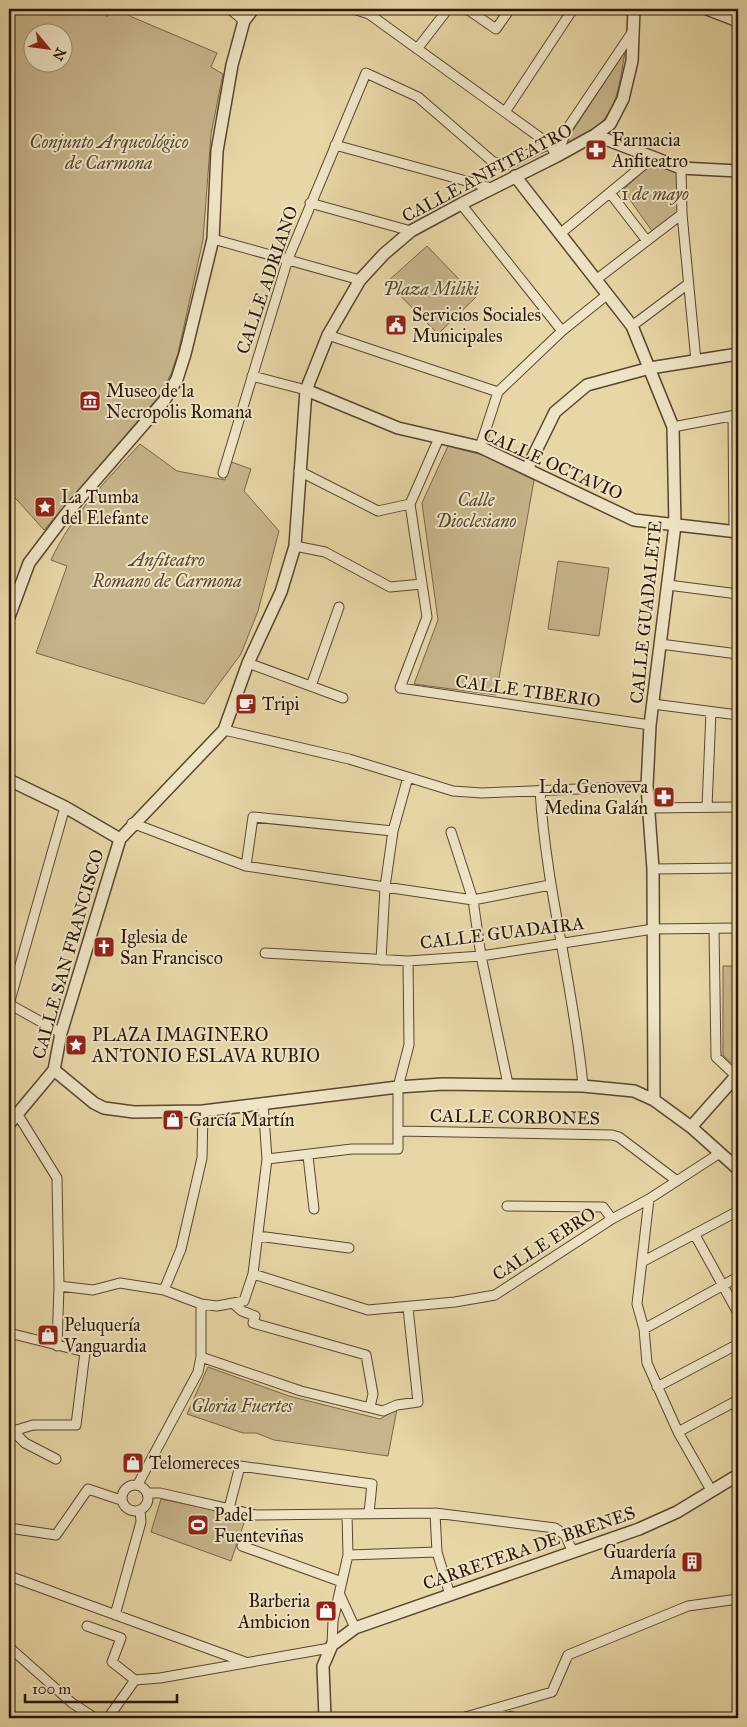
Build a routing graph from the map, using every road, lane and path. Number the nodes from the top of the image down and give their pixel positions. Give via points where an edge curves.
1 (230, 9) edge
2 (253, 9) edge
3 (354, 9) edge
4 (448, 9) edge
5 (468, 9) edge
6 (510, 9) edge
7 (573, 9) edge
8 (634, 9) edge
9 (707, 9) edge
10 (244, 21) junction
11 (738, 21) edge
12 (633, 31) junction
13 (418, 49) junction
14 (505, 112) junction
15 (595, 135) junction
16 (549, 144) junction
17 (335, 145) junction
18 (557, 156) junction
19 (653, 157) junction
20 (681, 168) junction
21 (738, 174) edge
22 (515, 176) junction
23 (492, 188) junction
24 (610, 193) junction
25 (310, 203) junction
26 (461, 204) junction
27 (682, 214) junction
28 (411, 231) junction
29 (561, 233) junction
30 (213, 239) junction
31 (647, 241) junction
32 (288, 259) junction
33 (597, 279) junction
34 (360, 280) junction
35 (688, 284) junction
36 (608, 294) junction
37 (632, 326) junction
38 (562, 330) junction
39 (328, 335) junction
40 (738, 354) edge
41 (696, 361) junction
42 (650, 368) junction
43 (252, 376) junction
44 (306, 390) junction
45 (498, 392) junction
46 (736, 416) edge
47 (673, 427) junction
48 (438, 438) junction
49 (480, 447) junction
50 (527, 469) junction
51 (299, 472) junction
52 (223, 473) dead end
53 (736, 473) edge
54 (410, 504) junction
55 (674, 525) junction
56 (736, 532) edge
57 (295, 546) junction
58 (422, 584) junction
59 (668, 585) junction
60 (738, 594) edge
61 (339, 607) dead end
62 (9, 617) edge
63 (660, 644) junction
64 (738, 654) edge
65 (248, 663) junction
66 (312, 686) junction
67 (343, 698) dead end
68 (653, 704) junction
69 (711, 712) junction
70 (738, 715) edge
71 (650, 725) junction
72 (224, 730) junction
73 (408, 777) junction
74 (9, 780) edge
75 (647, 786) junction
76 (540, 790) junction
77 (65, 807) junction
78 (738, 807) edge
79 (649, 808) junction
80 (707, 808) junction
81 (132, 823) junction
82 (393, 831) junction
83 (451, 832) dead end
84 (120, 839) junction
85 (246, 866) junction
86 (738, 868) edge
87 (653, 869) junction
88 (550, 885) junction
89 (385, 887) junction
90 (473, 900) junction
91 (738, 928) edge
92 (653, 929) junction
93 (714, 929) junction
94 (561, 942) junction
95 (265, 953) dead end
96 (481, 956) junction
97 (381, 960) junction
98 (408, 961) junction
99 (9, 1004) edge
100 (61, 1033) junction
101 (54, 1070) junction
102 (737, 1075) edge
103 (508, 1084) junction
104 (583, 1086) junction
105 (398, 1087) junction
106 (654, 1100) junction
107 (263, 1104) junction
108 (203, 1111) junction
109 (18, 1115) junction
110 (9, 1124) edge
111 (691, 1127) junction
112 (398, 1131) junction
113 (720, 1153) junction
114 (308, 1156) junction
115 (267, 1159) junction
116 (738, 1169) edge
117 (677, 1181) junction
118 (649, 1199) junction
119 (507, 1206) dead end
120 (314, 1209) dead end
121 (738, 1211) edge
122 (612, 1219) junction
123 (258, 1236) junction
124 (695, 1236) junction
125 (349, 1248) dead end
126 (642, 1262) junction
127 (253, 1274) junction
128 (738, 1277) edge
129 (60, 1286) junction
130 (723, 1286) junction
131 (164, 1290) junction
132 (201, 1304) junction
133 (234, 1304) junction
134 (408, 1308) junction
135 (738, 1313) edge
136 (644, 1329) junction
137 (9, 1333) edge
138 (738, 1344) edge
139 (57, 1346) junction
140 (201, 1357) junction
141 (657, 1388) junction
142 (738, 1400) edge
143 (370, 1407) junction
144 (678, 1432) junction
145 (11, 1435) edge
146 (56, 1459) dead end
147 (738, 1475) edge
148 (138, 1484) junction
149 (710, 1490) junction
150 (148, 1493) junction
151 (121, 1500) junction
152 (229, 1508) junction
153 (140, 1510) junction
154 (369, 1513) junction
155 (435, 1513) junction
156 (347, 1514) junction
157 (9, 1528) edge
158 (242, 1546) dead end
159 (437, 1552) junction
160 (572, 1552) junction
161 (348, 1555) junction
162 (9, 1576) edge
163 (342, 1582) junction
164 (340, 1594) junction
165 (450, 1595) junction
166 (738, 1599) edge
167 (115, 1615) junction
168 (87, 1626) dead end
169 (355, 1628) junction
170 (331, 1646) junction
171 (9, 1647) edge
172 (245, 1662) junction
173 (135, 1680) junction
174 (484, 1712) junction
175 (95, 1718) edge
176 (108, 1718) edge
177 (325, 1718) edge
178 (462, 1718) edge
179 (518, 1718) edge

1 - 10 street
2 - 10 street
3 - 13 street via 369,14
4 - 13 street
5 - 6 street via 496,29
7 - 14 street
8 - 12 street, CALLE ANFITEATRO
9 - 11 street
10 - 30 street via 232,65 217,151
12 - 15 street, CALLE ANFITEATRO via 632,61 623,99 610,124
12 - 18 street via 567,129
13 - 14 street
14 - 16 street
15 - 18 street, CALLE ANFITEATRO
15 - 19 street
16 - 17 street, CALLE ADRIANO via 504,166 492,161 418,98 366,73
16 - 18 street
17 - 23 street
17 - 25 street, CALLE ADRIANO
18 - 22 street, CALLE ANFITEATRO
19 - 20 street
19 - 24 street
20 - 21 street
20 - 27 street
22 - 23 street, CALLE ANFITEATRO
22 - 29 street, CALLE GUADALETE
23 - 26 street, CALLE ANFITEATRO
24 - 29 street
24 - 31 street
25 - 28 street
25 - 32 street, CALLE ADRIANO
26 - 28 street, CALLE ANFITEATRO
26 - 38 street
27 - 31 street
27 - 35 street
28 - 34 street, CALLE ANFITEATRO
29 - 33 street, CALLE GUADALETE
30 - 32 street
30 - 62 street via 177,379 164,401 66,514 29,563
31 - 33 street
32 - 34 street
32 - 43 street, CALLE ADRIANO
33 - 36 street, CALLE GUADALETE
34 - 39 street, CALLE ANFITEATRO
35 - 37 street
35 - 41 street
36 - 37 street, CALLE GUADALETE
36 - 38 street
37 - 42 street, CALLE GUADALETE
38 - 45 street
39 - 44 street, CALLE ANFITEATRO
39 - 45 street
40 - 41 street
41 - 42 street
42 - 47 street, CALLE GUADALETE
42 - 50 street via 587,385 555,412
43 - 44 street
43 - 52 street, CALLE ADRIANO
44 - 48 street, CALLE OCTAVIO via 398,428
44 - 51 street, CALLE ANFITEATRO
45 - 49 street
46 - 47 street
46 - 53 street
47 - 55 street, CALLE GUADALETE
48 - 49 street, CALLE OCTAVIO
48 - 54 street
49 - 50 street, CALLE OCTAVIO
50 - 55 street, CALLE OCTAVIO via 634,520
51 - 54 street via 378,510
51 - 57 street, CALLE ANFITEATRO
53 - 56 street
54 - 58 street
55 - 56 street, CALLE OCTAVIO
55 - 59 street, CALLE GUADALETE
57 - 58 street via 325,552 390,587
57 - 65 street, CALLE ANFITEATRO via 281,592
58 - 71 street, CALLE TIBERIO via 427,617 400,688
59 - 60 street
59 - 63 street, CALLE GUADALETE
61 - 66 street
63 - 64 street
63 - 68 street, CALLE GUADALETE
65 - 66 street
65 - 72 street, CALLE ANFITEATRO
66 - 67 street
68 - 69 street
68 - 71 street, CALLE GUADALETE
69 - 70 street
69 - 80 street
71 - 75 street, CALLE GUADALETE
72 - 73 street via 349,759
72 - 81 street, CALLE ANFITEATRO
73 - 76 street via 453,791
73 - 82 street
74 - 77 street
75 - 76 street
75 - 79 street, CALLE GUADALETE
76 - 88 street via 542,834
77 - 84 street
77 - 99 street
78 - 80 street
79 - 80 street
79 - 87 street, CALLE GUADALETE
81 - 84 street, CALLE ANFITEATRO
81 - 85 street
82 - 85 street via 253,817
82 - 89 street
83 - 90 street
84 - 100 street, CALLE SAN FRANCISCO
85 - 89 street
86 - 87 street
87 - 92 street, CALLE GUADALETE
88 - 90 street
88 - 94 street
89 - 90 street
89 - 97 street
90 - 96 street
91 - 93 street, CALLE GUADAIRA
92 - 93 street, CALLE GUADAIRA
92 - 94 street, CALLE GUADAIRA
92 - 106 street, CALLE GUADALETE
93 - 102 street via 716,1057
94 - 96 street, CALLE GUADAIRA
94 - 104 street via 579,1041
95 - 97 street, CALLE GUADAIRA
96 - 98 street, CALLE GUADAIRA
96 - 103 street
97 - 98 street, CALLE GUADAIRA
98 - 105 street via 409,1045
99 - 100 street
100 - 101 street, CALLE SAN FRANCISCO
101 - 108 street via 104,1108 134,1112
101 - 109 street, CALLE SAN FRANCISCO
102 - 111 street
103 - 104 street
103 - 105 street
104 - 106 street via 634,1091
105 - 107 street
105 - 112 street
106 - 111 street
107 - 108 street
107 - 115 street
108 - 131 street via 202,1158 181,1248
109 - 110 street, CALLE SAN FRANCISCO
109 - 129 street via 57,1178
111 - 113 street
112 - 114 street via 398,1149 352,1149
112 - 117 street, CALLE CORBONES via 612,1135
113 - 116 street
113 - 117 street, CALLE EBRO
114 - 115 street
114 - 120 street
115 - 123 street
117 - 118 street, CALLE EBRO
118 - 122 street, CALLE EBRO
118 - 126 street
119 - 122 street via 603,1207
121 - 124 street
122 - 134 street, CALLE EBRO via 495,1295
123 - 125 street
123 - 127 street
124 - 126 street
124 - 130 street
126 - 136 street via 637,1304
127 - 133 street via 244,1301
127 - 134 street, CALLE EBRO via 368,1310
128 - 130 street
129 - 131 street via 93,1290 120,1283
129 - 139 street
130 - 135 street
130 - 136 street
131 - 132 street
132 - 133 street
132 - 140 street
133 - 143 street via 255,1316 253,1323 366,1355 374,1394
134 - 143 street via 418,1402 382,1411
136 - 141 street via 647,1363
137 - 139 street
138 - 141 street
139 - 145 street via 85,1352 76,1425 33,1425
140 - 143 street via 301,1390
140 - 148 street via 198,1372
141 - 144 street
142 - 144 street
144 - 149 street
145 - 146 street
147 - 149 street, CARRETERA DE BRENES
148 - 150 street
148 - 151 street via 126,1488
149 - 160 street, CARRETERA DE BRENES via 677,1512
150 - 152 street
150 - 153 street via 146,1505
151 - 153 street via 128,1510
151 - 157 street via 88,1489 56,1535
152 - 154 street via 240,1466 372,1484
152 - 156 street via 256,1515
153 - 167 street via 141,1522
154 - 155 street
154 - 156 street
155 - 159 street
155 - 160 street via 555,1528 565,1535
156 - 161 street
158 - 163 street
159 - 161 street
159 - 165 street
160 - 165 street, CARRETERA DE BRENES
161 - 163 street
162 - 167 street
163 - 164 street
164 - 169 street
164 - 170 street
165 - 169 street, CARRETERA DE BRENES
166 - 174 street via 688,1606 568,1655 552,1692
167 - 172 street
168 - 173 street via 121,1638 112,1662
169 - 170 street, CARRETERA DE BRENES
170 - 172 street
170 - 177 street via 323,1666
171 - 175 street via 72,1703
172 - 173 street
173 - 176 street
174 - 178 street
174 - 179 street

